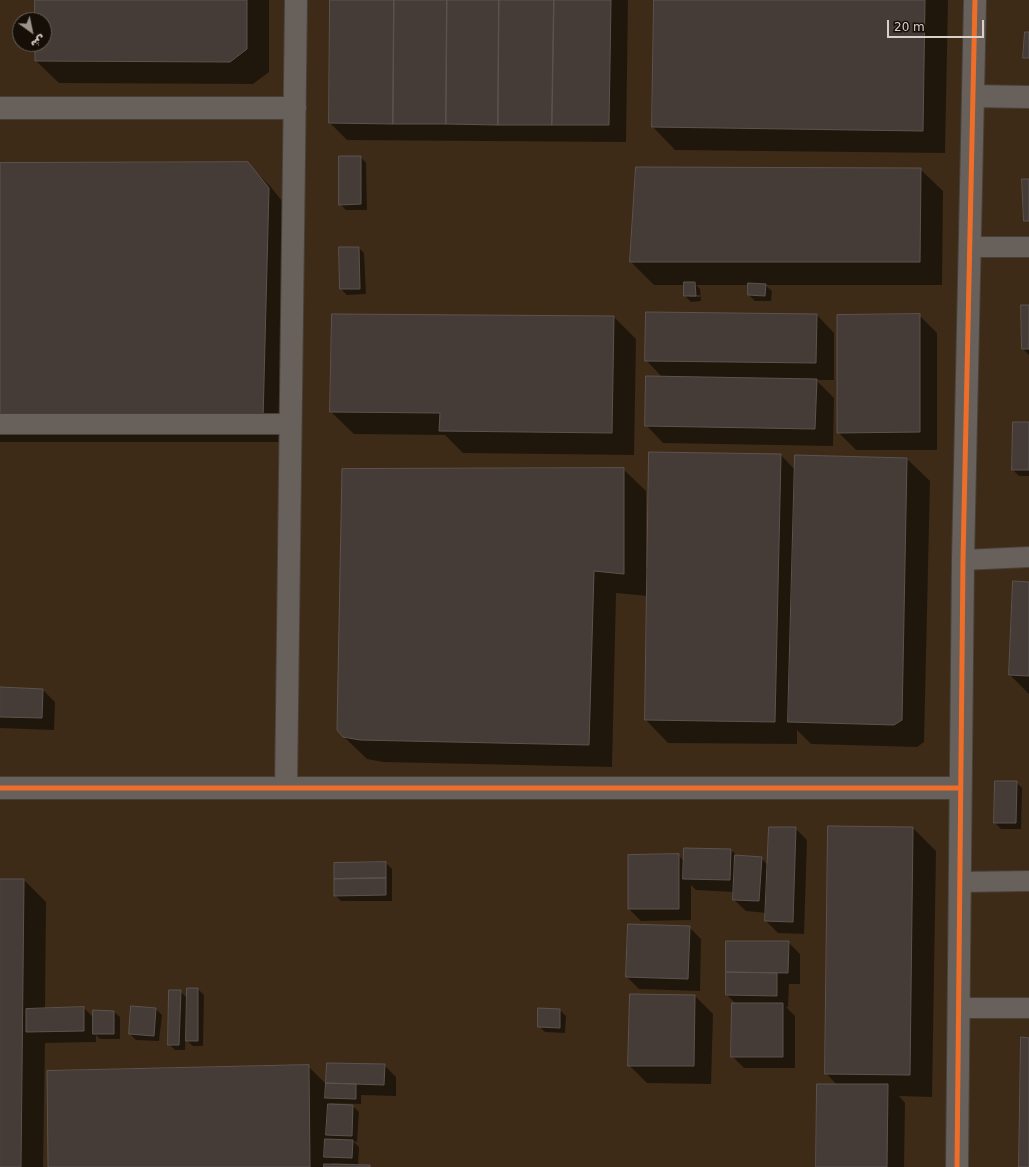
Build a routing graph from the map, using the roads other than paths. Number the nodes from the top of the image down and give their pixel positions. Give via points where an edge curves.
1 (296, 0) edge
2 (975, 0) edge
3 (973, 96) junction
4 (1029, 97) edge
5 (0, 108) edge
6 (295, 108) junction
7 (970, 247) junction
8 (1029, 247) edge
9 (0, 424) edge
10 (291, 424) junction
11 (1029, 557) edge
12 (963, 560) junction
13 (0, 788) edge
14 (286, 788) junction
15 (960, 788) junction
16 (1029, 881) edge
17 (959, 882) junction
18 (958, 1008) junction
19 (1029, 1008) edge
20 (957, 1167) edge

1 - 6 street
2 - 3 street
3 - 4 street
3 - 7 street
5 - 6 street
6 - 10 street
7 - 8 lane
7 - 12 street
9 - 10 lane
10 - 14 street
11 - 12 lane
12 - 15 street
13 - 14 street
14 - 15 street
15 - 17 street
16 - 17 lane
17 - 18 street
18 - 19 lane
18 - 20 street

